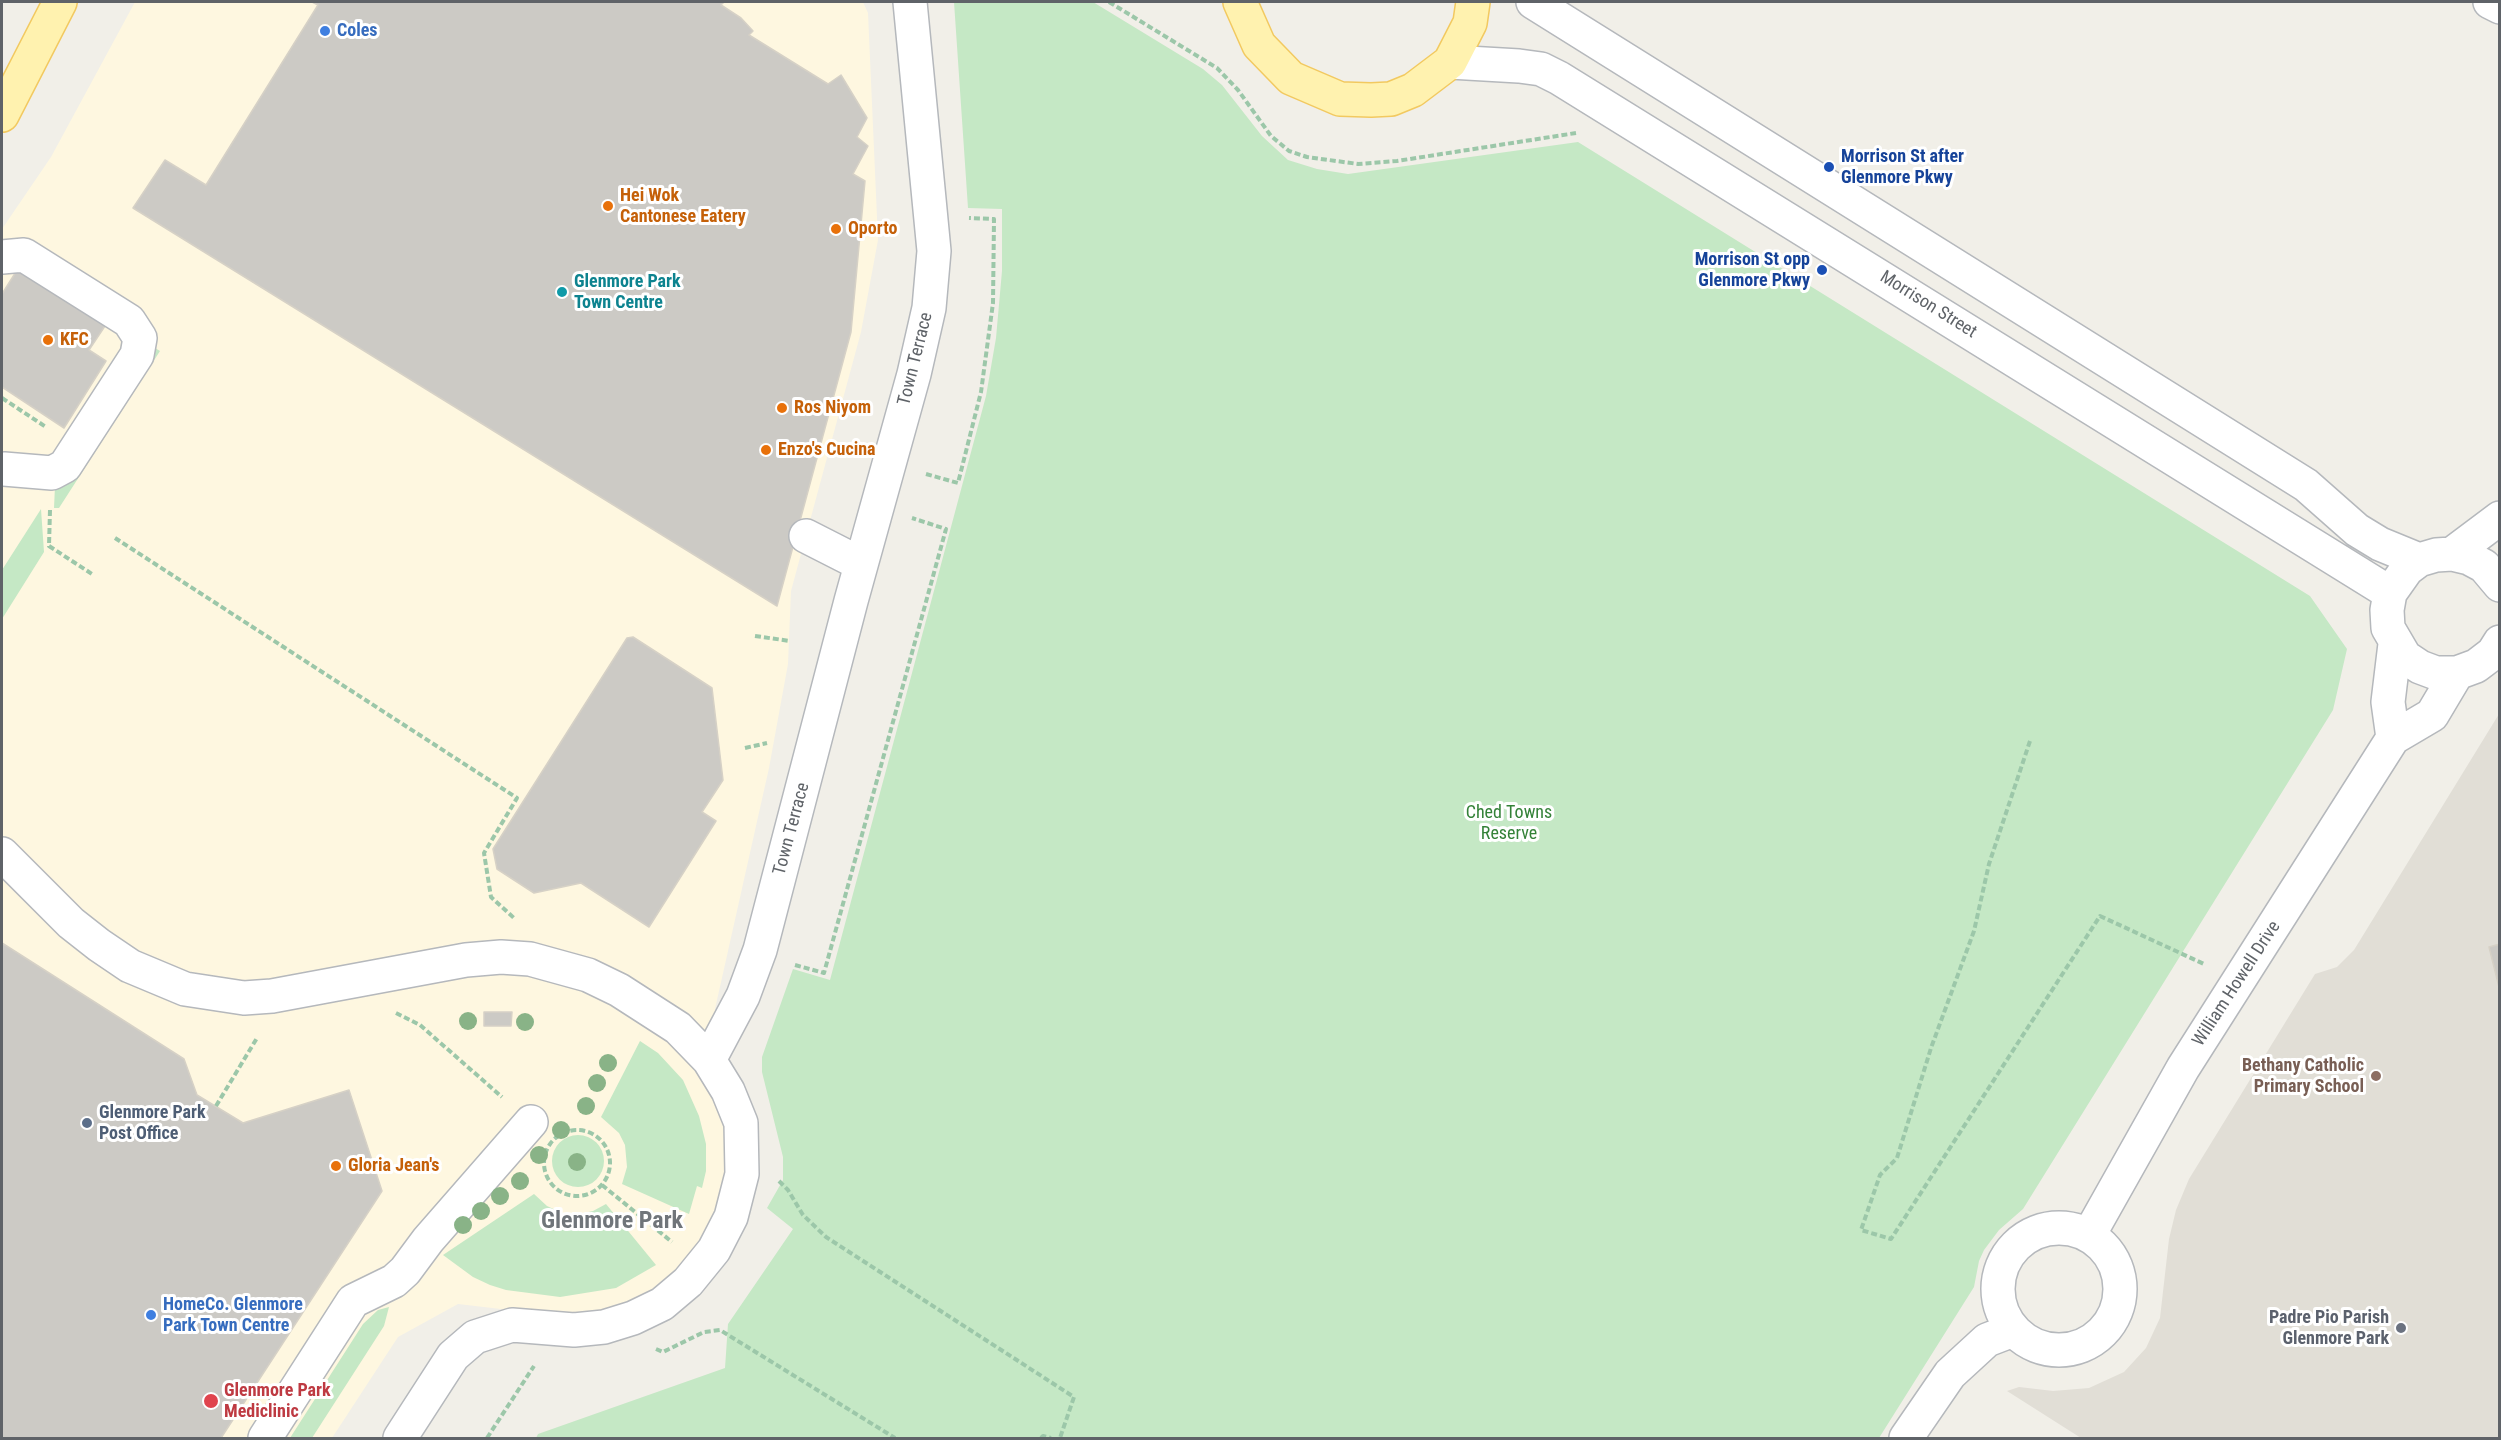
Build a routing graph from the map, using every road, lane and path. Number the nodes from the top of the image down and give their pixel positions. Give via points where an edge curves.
1 (60, 2) edge
2 (910, 2) edge
3 (1473, 2) edge
4 (1533, 2) edge
5 (2490, 2) edge
6 (1240, 6) edge
7 (2499, 7) edge
8 (1450, 62) junction
9 (2, 115) edge
10 (2, 257) edge
11 (2, 398) edge
12 (52, 432) dead end
13 (4, 469) dead end
14 (911, 511) dead end
15 (2499, 518) edge
16 (48, 520) dead end
17 (806, 537) dead end
18 (115, 538) dead end
19 (2452, 554) junction
20 (2420, 560) junction
21 (861, 564) junction
22 (92, 574) dead end
23 (2499, 585) edge
24 (2390, 593) junction
25 (755, 636) dead end
26 (790, 641) dead end
27 (2499, 642) edge
28 (2395, 644) junction
29 (2457, 673) junction
30 (2393, 738) junction
31 (2030, 741) dead end
32 (767, 743) dead end
33 (745, 748) dead end
34 (2, 854) edge
35 (514, 919) dead end
36 (786, 963) dead end
37 (2204, 964) dead end
38 (385, 1011) dead end
39 (246, 1037) dead end
40 (265, 1037) dead end
41 (257, 1038) junction
42 (709, 1060) junction
43 (216, 1106) dead end
44 (531, 1122) joint
45 (771, 1184) dead end
46 (602, 1185) junction
47 (2089, 1235) junction
48 (679, 1248) dead end
49 (2013, 1330) junction
50 (654, 1347) dead end
51 (265, 1438) edge
52 (400, 1438) edge
53 (895, 1438) edge
54 (1041, 1438) edge
55 (1051, 1438) edge
56 (1060, 1438) edge
57 (1906, 1438) edge

1 - 9 main road
2 - 21 street, Town Terrace via 933,274 922,342
3 - 8 main road via 1470,23
4 - 20 street via 2306,485 2357,530
5 - 7 street
6 - 8 main road via 1259,45 1291,78 1340,99 1391,99 1413,90
8 - 24 street, Morrison Street via 1541,69 1559,78
10 - 13 street via 24,255 129,321 140,338 137,355 66,466 51,473
11 - 12 path
14 - 36 path via 909,517 946,529 824,974
15 - 19 street
16 - 22 path via 49,546
17 - 21 street
18 - 35 path via 517,798 484,853 491,897
19 - 20 street
19 - 23 street via 2484,566
20 - 24 street via 2407,568
21 - 42 street, Town Terrace via 760,950 743,996
24 - 28 street via 2388,628
25 - 26 path
27 - 29 street via 2493,653 2476,666
28 - 29 street via 2420,667 2436,673
28 - 30 street via 2388,702
29 - 30 street, William Howell Drive via 2432,715
30 - 47 street, William Howell Drive via 2183,1068
31 - 37 path via 1989,864 1974,931 1931,1048 1897,1158 1880,1175 1861,1230 1892,1239 2100,916
32 - 33 path
34 - 42 street via 99,945 159,981 185,989 244,998 272,996 466,960 530,959 588,975 619,990 678,1028
38 - 44 path via 420,1025
39 - 41 path
40 - 41 path
41 - 43 path
42 - 52 street via 735,1106 744,1154 731,1217 698,1272 662,1304 616,1324 574,1330 512,1325 475,1337 453,1356
44 - 51 street via 405,1271 394,1281 353,1301
45 - 56 path via 774,1176 803,1215 826,1237 1074,1397
46 - 46 path via 611,1164 604,1143 596,1135 573,1130 553,1140 544,1159 545,1170 555,1187 574,1196 594,1192
46 - 48 path
47 - 49 street via 2068,1228 2046,1229 2026,1237 2010,1251 2000,1270 1998,1291 2002,1312
47 - 49 street via 2106,1248 2117,1266 2122,1288 2110,1325 2094,1340 2075,1349 2053,1351 2031,1343
49 - 57 street via 1987,1340 1950,1374
50 - 53 path via 663,1352 704,1332 720,1330
54 - 55 path

